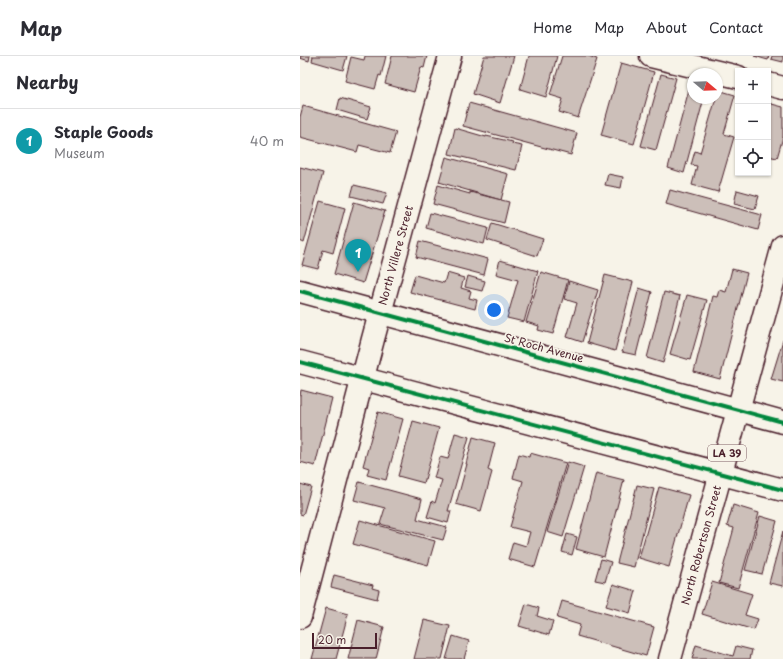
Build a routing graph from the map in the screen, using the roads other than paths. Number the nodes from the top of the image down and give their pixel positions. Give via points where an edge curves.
1 (450, 56) edge
2 (651, 56) edge
3 (735, 76) edge
4 (771, 85) edge
5 (783, 88) edge
6 (783, 246) edge
7 (300, 291) edge
8 (380, 313) junction
9 (300, 362) edge
10 (362, 379) junction
11 (739, 410) junction
12 (783, 422) edge
13 (721, 474) junction
14 (783, 490) edge
15 (300, 617) edge
16 (670, 659) edge

1 - 8 street, North Villere Street
2 - 3 street
4 - 5 street
6 - 11 street, North Robertson Street / LA 39
7 - 8 street, St Roch Avenue
8 - 10 street, North Villere Street
8 - 11 street, St Roch Avenue
9 - 10 street
10 - 13 street
10 - 15 street, North Villere Street
11 - 12 street, St Roch Avenue
11 - 13 street, North Robertson Street / LA 39
13 - 14 street
13 - 16 street, North Robertson Street / LA 39

